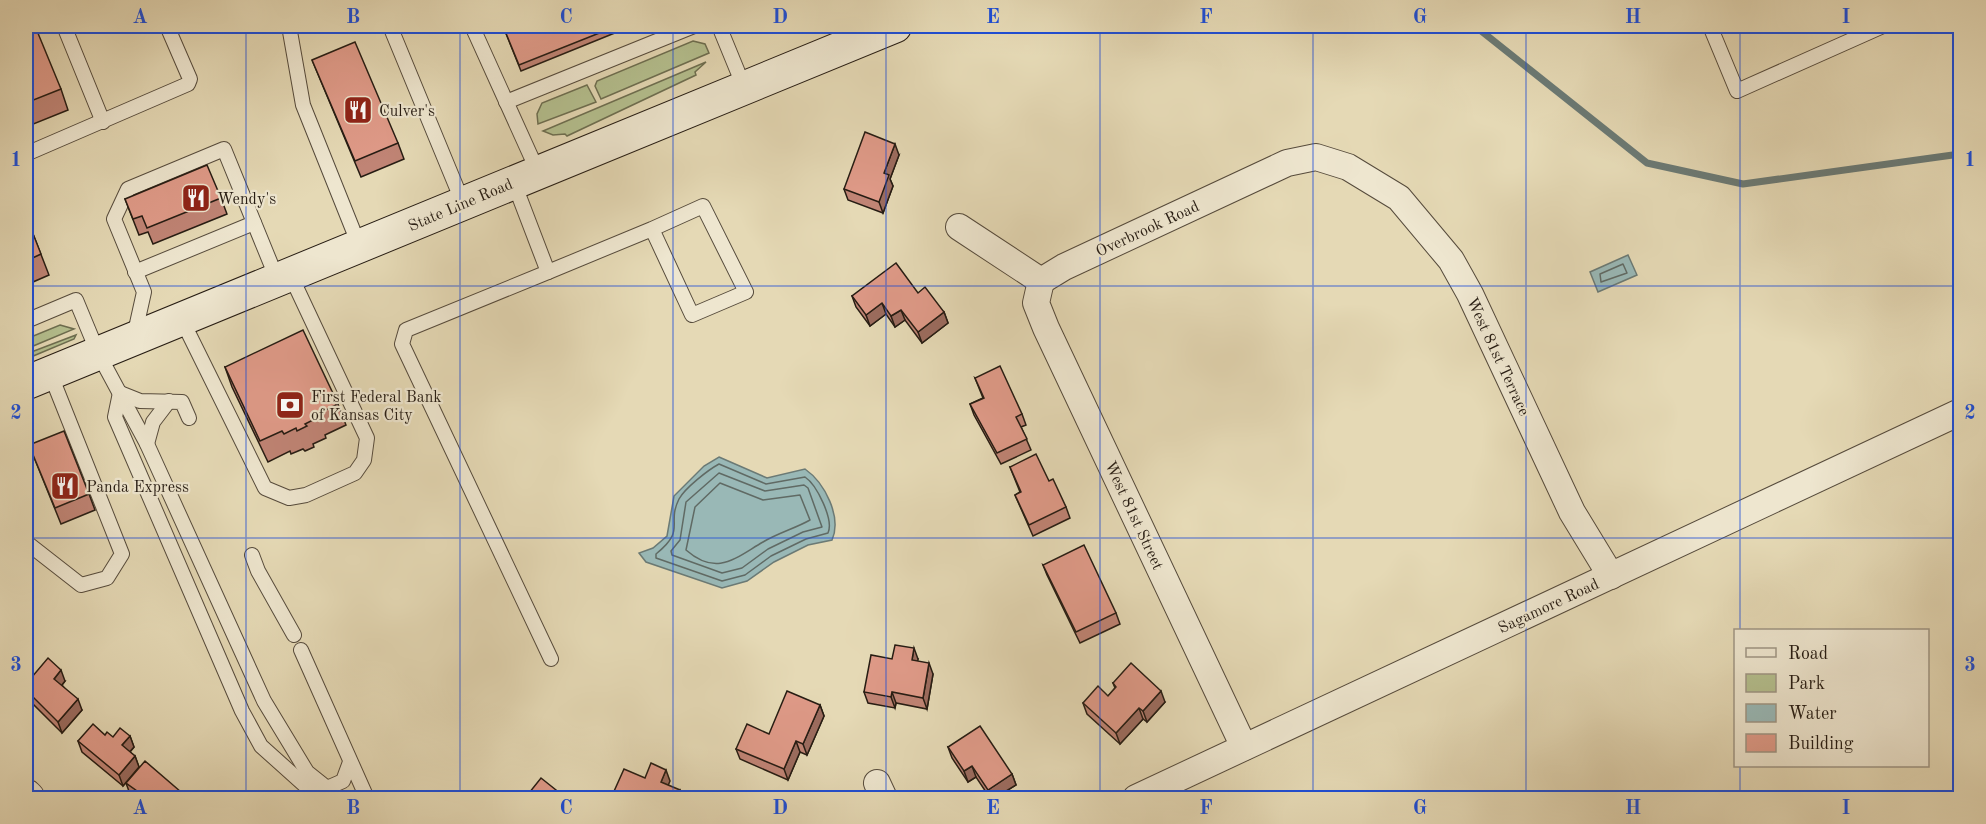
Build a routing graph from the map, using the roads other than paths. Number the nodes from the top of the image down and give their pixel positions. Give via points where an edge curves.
1 (64, 26) edge
2 (167, 26) edge
3 (290, 26) edge
4 (390, 26) edge
5 (472, 26) edge
6 (694, 26) edge
7 (719, 26) edge
8 (895, 26) edge
9 (1709, 26) edge
10 (1883, 26) edge
11 (744, 87) junction
12 (506, 102) junction
13 (103, 122) junction
14 (26, 154) edge
15 (1348, 167) joint
16 (526, 177) junction
17 (463, 203) junction
18 (254, 223) junction
19 (959, 227) dead end
20 (652, 229) junction
21 (359, 245) junction
22 (135, 272) junction
23 (548, 272) junction
24 (284, 276) junction
25 (1041, 281) junction
26 (181, 318) junction
27 (26, 321) edge
28 (134, 338) junction
29 (98, 353) junction
30 (38, 378) edge
31 (120, 393) junction
32 (169, 401) junction
33 (1960, 412) edge
34 (189, 418) dead end
35 (147, 444) junction
36 (26, 542) edge
37 (252, 555) dead end
38 (1611, 576) junction
39 (294, 635) dead end
40 (301, 650) dead end
41 (551, 659) dead end
42 (1245, 747) junction
43 (350, 762) junction
44 (319, 798) edge
45 (367, 798) edge
46 (1136, 798) edge

1 - 13 lane
2 - 13 lane via 190,79 184,87
3 - 21 lane via 303,105
4 - 17 lane
5 - 12 lane
6 - 12 lane
7 - 11 lane
8 - 11 main road, State Line Road
9 - 10 lane via 1737,91
11 - 16 main road, State Line Road
12 - 16 lane
13 - 14 lane
15 - 25 street, Overbrook Road via 1316,157 1287,163
15 - 38 street, West 81st Terrace via 1399,198 1451,260 1572,512
16 - 17 main road, State Line Road
16 - 23 lane
17 - 21 main road, State Line Road
18 - 22 lane
18 - 22 lane via 224,149 128,189 114,219
18 - 24 lane
19 - 25 street
20 - 20 lane via 692,315 746,292 704,206
20 - 23 lane
21 - 24 main road, State Line Road
22 - 28 lane via 144,292
23 - 41 lane via 406,330 402,344
24 - 26 main road, State Line Road
24 - 26 lane via 367,438 363,460 355,473 306,495 289,498 265,488
25 - 42 street, West 81st Street via 1036,303 1046,328
26 - 28 main road, State Line Road
27 - 29 lane via 76,300
28 - 29 main road, State Line Road
29 - 30 main road, State Line Road
29 - 31 lane
30 - 36 lane via 122,554 107,578 81,585
31 - 32 lane via 140,401
31 - 35 lane
31 - 44 lane via 115,417 242,711 261,746
32 - 34 lane via 182,402
32 - 35 lane via 153,422
33 - 38 street, Sagamore Road
35 - 43 lane via 264,700 307,772 327,788 343,781
37 - 39 lane
38 - 42 street, Sagamore Road
40 - 43 lane
42 - 46 street, Sagamore Road
43 - 45 lane

